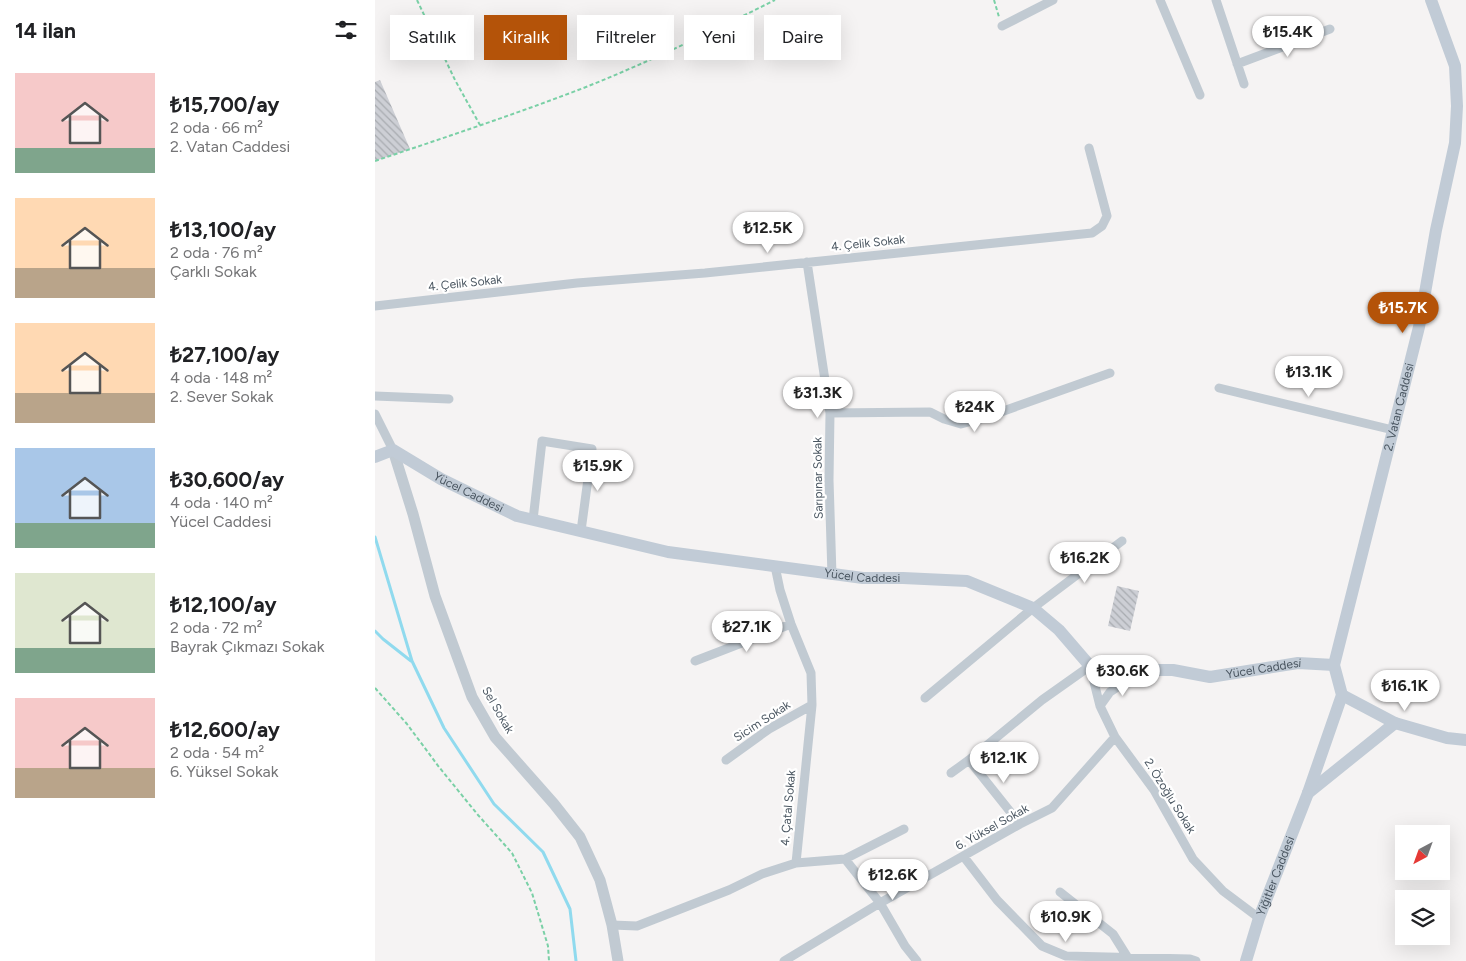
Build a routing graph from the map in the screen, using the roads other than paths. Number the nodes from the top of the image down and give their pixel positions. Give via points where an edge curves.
1 (1053, 0) edge
2 (1160, 0) edge
3 (1216, 0) edge
4 (1431, 0) edge
5 (1002, 26) road end
6 (1330, 29) dead end
7 (1237, 64) junction
8 (1244, 84) dead end
9 (1199, 95) dead end
10 (1089, 148) dead end
11 (807, 262) junction
12 (375, 306) edge
13 (1111, 373) dead end
14 (1219, 388) dead end
15 (375, 396) edge
16 (449, 399) dead end
17 (830, 413) junction
18 (375, 414) edge
19 (1393, 430) junction
20 (393, 450) junction
21 (377, 457) edge
22 (533, 520) junction
23 (581, 531) junction
24 (1122, 541) dead end
25 (775, 566) junction
26 (832, 575) junction
27 (1033, 608) junction
28 (791, 624) junction
29 (695, 661) dead end
30 (1334, 665) junction
31 (1090, 666) junction
32 (1134, 676) junction
33 (1341, 694) junction
34 (925, 698) dead end
35 (812, 705) junction
36 (1100, 706) junction
37 (1395, 723) junction
38 (1115, 736) junction
39 (1466, 740) edge
40 (726, 760) dead end
41 (969, 760) junction
42 (951, 773) dead end
43 (1308, 793) junction
44 (1020, 824) junction
45 (904, 829) dead end
46 (964, 857) junction
47 (845, 859) junction
48 (796, 863) junction
49 (1060, 892) dead end
50 (880, 903) junction
51 (1259, 918) junction
52 (612, 925) junction
53 (1128, 958) junction
54 (618, 961) edge
55 (784, 961) edge
56 (917, 961) edge
57 (1196, 961) edge
58 (1246, 961) edge

1 - 5 street
2 - 9 street
3 - 7 street
4 - 19 main road, 2. Vatan Caddesi via 1455,66 1455,143 1419,327
6 - 7 street
7 - 8 street
10 - 11 street, 4. Çelik Sokak via 1107,216 1093,233
11 - 12 street, 4. Çelik Sokak
11 - 17 street, Sarıpınar Sokak
13 - 17 street via 961,424 930,412
14 - 19 street
15 - 16 street
17 - 26 street, Sarıpınar Sokak
18 - 20 street
19 - 30 main road, 2. Vatan Caddesi
20 - 21 main road
20 - 22 main road, Yücel Caddesi via 441,479 517,516
20 - 52 street, Sel Sokak via 435,596 472,696 495,737 580,837 600,880
22 - 23 main road, Yücel Caddesi
22 - 23 street via 542,441 592,449
23 - 25 main road, Yücel Caddesi via 668,552
24 - 27 street
25 - 26 main road, Yücel Caddesi
25 - 28 street, 4. Çatal Sokak
26 - 27 main road, Yücel Caddesi via 967,581
27 - 31 main road, Yücel Caddesi via 1059,630
27 - 34 street
28 - 29 street
28 - 35 street, 4. Çatal Sokak via 811,673
30 - 32 main road, Yücel Caddesi via 1298,663 1210,677 1173,670 1150,670
30 - 33 main road
31 - 32 main road, Yücel Caddesi
31 - 36 street, 2. Özoğlu Sokak
31 - 41 street via 1042,700
32 - 36 street via 1110,692
33 - 37 main road
33 - 43 main road, Yiğitler Caddesi
35 - 40 street, Sicim Sokak via 769,729
35 - 48 street, 4. Çatal Sokak
36 - 38 street, 2. Özoğlu Sokak
37 - 39 main road
37 - 43 main road, Yiğitler Caddesi
38 - 44 street, 6. Yüksel Sokak via 1052,808
38 - 51 street, 2. Özoğlu Sokak via 1154,790 1193,859 1223,891
41 - 42 street
41 - 44 street
43 - 51 main road, Yiğitler Caddesi
44 - 46 street, 6. Yüksel Sokak
45 - 47 street
46 - 50 street, 6. Yüksel Sokak
46 - 53 street via 997,900 1042,946 1066,956
47 - 48 street
47 - 50 street
48 - 52 street, 4. Çatal Sokak via 637,926
49 - 53 street via 1113,934
50 - 55 street, 6. Yüksel Sokak
50 - 56 street
51 - 58 main road, Yiğitler Caddesi
52 - 54 street, Sel Sokak
53 - 57 street

